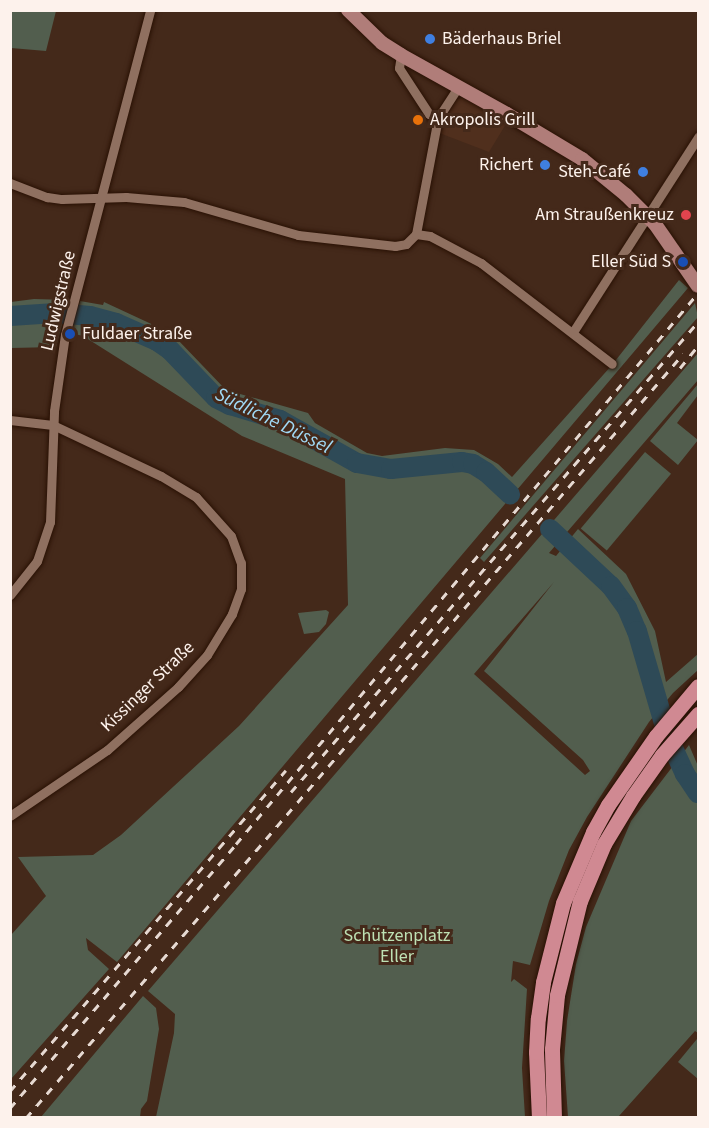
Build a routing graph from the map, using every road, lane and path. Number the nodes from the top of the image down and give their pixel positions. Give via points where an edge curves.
1 (150, 10) edge
2 (348, 10) edge
3 (401, 56) junction
4 (459, 86) junction
5 (438, 118) junction
6 (699, 137) edge
7 (10, 183) edge
8 (101, 199) junction
9 (648, 216) junction
10 (417, 234) junction
11 (699, 286) edge
12 (573, 332) junction
13 (612, 364) dead end
14 (10, 420) edge
15 (53, 425) junction
16 (10, 595) edge
17 (699, 686) edge
18 (699, 714) edge
19 (10, 816) edge
20 (539, 1118) edge
21 (554, 1118) edge

1 - 8 street, Ludwigstraße
2 - 3 main road
3 - 4 main road
3 - 5 street via 399,68 429,114
4 - 5 street
4 - 9 main road via 582,159
5 - 10 street
6 - 9 street
7 - 8 street via 47,197
8 - 10 street via 184,202 288,233 395,246 406,244
8 - 15 street, Ludwigstraße via 68,327
9 - 11 main road
9 - 12 street
10 - 12 street via 430,236 481,263
12 - 13 street
14 - 15 street
15 - 16 street, Ludwigstraße via 47,533 37,561
15 - 19 street, Kissinger Straße via 161,476 195,497 231,536 242,563 242,589 207,655 178,687 107,750
17 - 20 main road via 656,736 603,814 563,903 538,1018
18 - 21 main road via 633,796 604,844 572,925 554,1021

